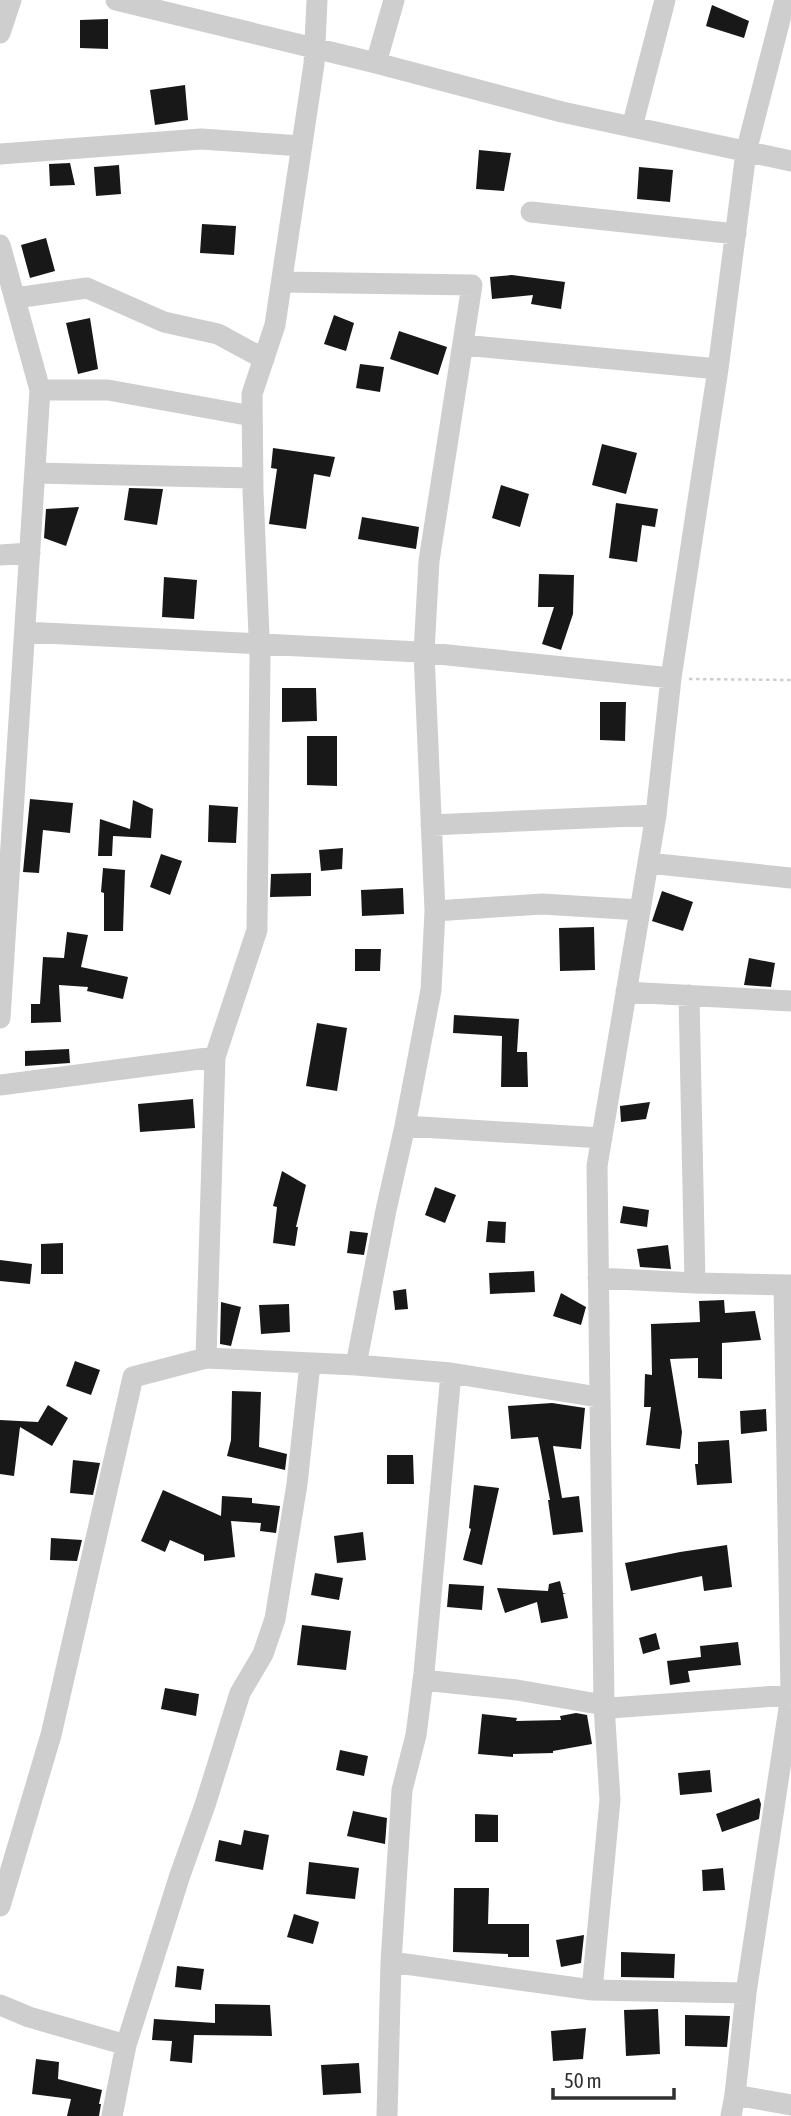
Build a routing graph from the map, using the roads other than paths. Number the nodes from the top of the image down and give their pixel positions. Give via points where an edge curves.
1 (12, 0) edge
2 (116, 0) edge
3 (317, 0) edge
4 (394, 0) edge
5 (665, 0) edge
6 (785, 0) edge
7 (0, 33) edge
8 (314, 48) junction
9 (376, 63) junction
10 (632, 127) junction
11 (302, 146) junction
12 (746, 152) junction
13 (0, 154) edge
14 (791, 161) edge
15 (531, 212) dead end
16 (736, 234) junction
17 (0, 245) edge
18 (282, 282) junction
19 (15, 298) junction
20 (463, 345) junction
21 (264, 359) junction
22 (718, 369) junction
23 (40, 390) junction
24 (252, 416) junction
25 (35, 473) junction
26 (253, 478) junction
27 (30, 553) junction
28 (0, 555) edge
29 (25, 632) junction
30 (259, 643) junction
31 (424, 652) junction
32 (671, 678) junction
33 (7, 781) edge
34 (656, 815) junction
35 (431, 825) junction
36 (648, 863) junction
37 (791, 878) edge
38 (435, 911) junction
39 (640, 911) junction
40 (3, 934) edge
41 (626, 992) junction
42 (689, 995) junction
43 (791, 1001) edge
44 (0, 1018) edge
45 (215, 1058) junction
46 (0, 1086) edge
47 (405, 1126) junction
48 (602, 1138) junction
49 (598, 1278) junction
50 (695, 1283) junction
51 (787, 1285) edge
52 (206, 1359) junction
53 (310, 1364) junction
54 (356, 1365) junction
55 (452, 1373) junction
56 (598, 1397) junction
57 (790, 1613) edge
58 (424, 1680) junction
59 (791, 1695) edge
60 (604, 1705) junction
61 (0, 1906) edge
62 (391, 1962) junction
63 (592, 1990) junction
64 (746, 1993) junction
65 (0, 2005) edge
66 (126, 2045) junction
67 (735, 2095) junction
68 (791, 2105) edge
69 (112, 2116) edge
70 (387, 2116) edge
71 (731, 2116) edge

1 - 7 street
2 - 8 street
3 - 8 street
4 - 9 street
5 - 10 street
6 - 12 street
8 - 9 street
8 - 11 street
9 - 10 street
10 - 12 street
11 - 13 street via 201,139
11 - 18 street
12 - 14 street
12 - 16 street
15 - 16 street
16 - 22 street
17 - 19 street
18 - 20 street via 472,285
18 - 21 street
19 - 21 street via 87,288 164,321 218,334
19 - 23 street
20 - 22 street
20 - 31 street via 429,561
21 - 24 street via 252,394
22 - 32 street
23 - 24 street via 108,390
23 - 25 street
24 - 26 street
25 - 26 street
25 - 27 street
26 - 30 street
27 - 28 street
27 - 29 street
29 - 30 street
29 - 33 street
30 - 31 street
30 - 45 street via 257,930
31 - 32 street
31 - 35 street
32 - 34 street
33 - 40 street
34 - 35 street
34 - 36 street
35 - 38 street
36 - 37 street
36 - 39 street
38 - 39 street via 542,904
38 - 47 street via 430,990
39 - 41 street
40 - 44 street
41 - 42 street
41 - 48 street
42 - 43 street
42 - 50 street
45 - 46 street
45 - 52 street
47 - 48 street
47 - 54 street
48 - 49 street via 597,1166
49 - 50 street
49 - 56 street
50 - 51 street
51 - 57 street
52 - 53 street
52 - 61 street via 133,1377 51,1735
53 - 54 street
53 - 66 street via 297,1485 275,1619 263,1654 240,1693
54 - 55 street
55 - 56 street
55 - 58 street
56 - 60 street
57 - 59 street
58 - 60 street
58 - 62 street via 402,1790
59 - 60 street via 610,1709
59 - 64 street
60 - 63 street via 610,1800
62 - 63 street
62 - 70 street
63 - 64 street
64 - 67 street
65 - 66 street
66 - 69 street
67 - 68 street
67 - 71 street

